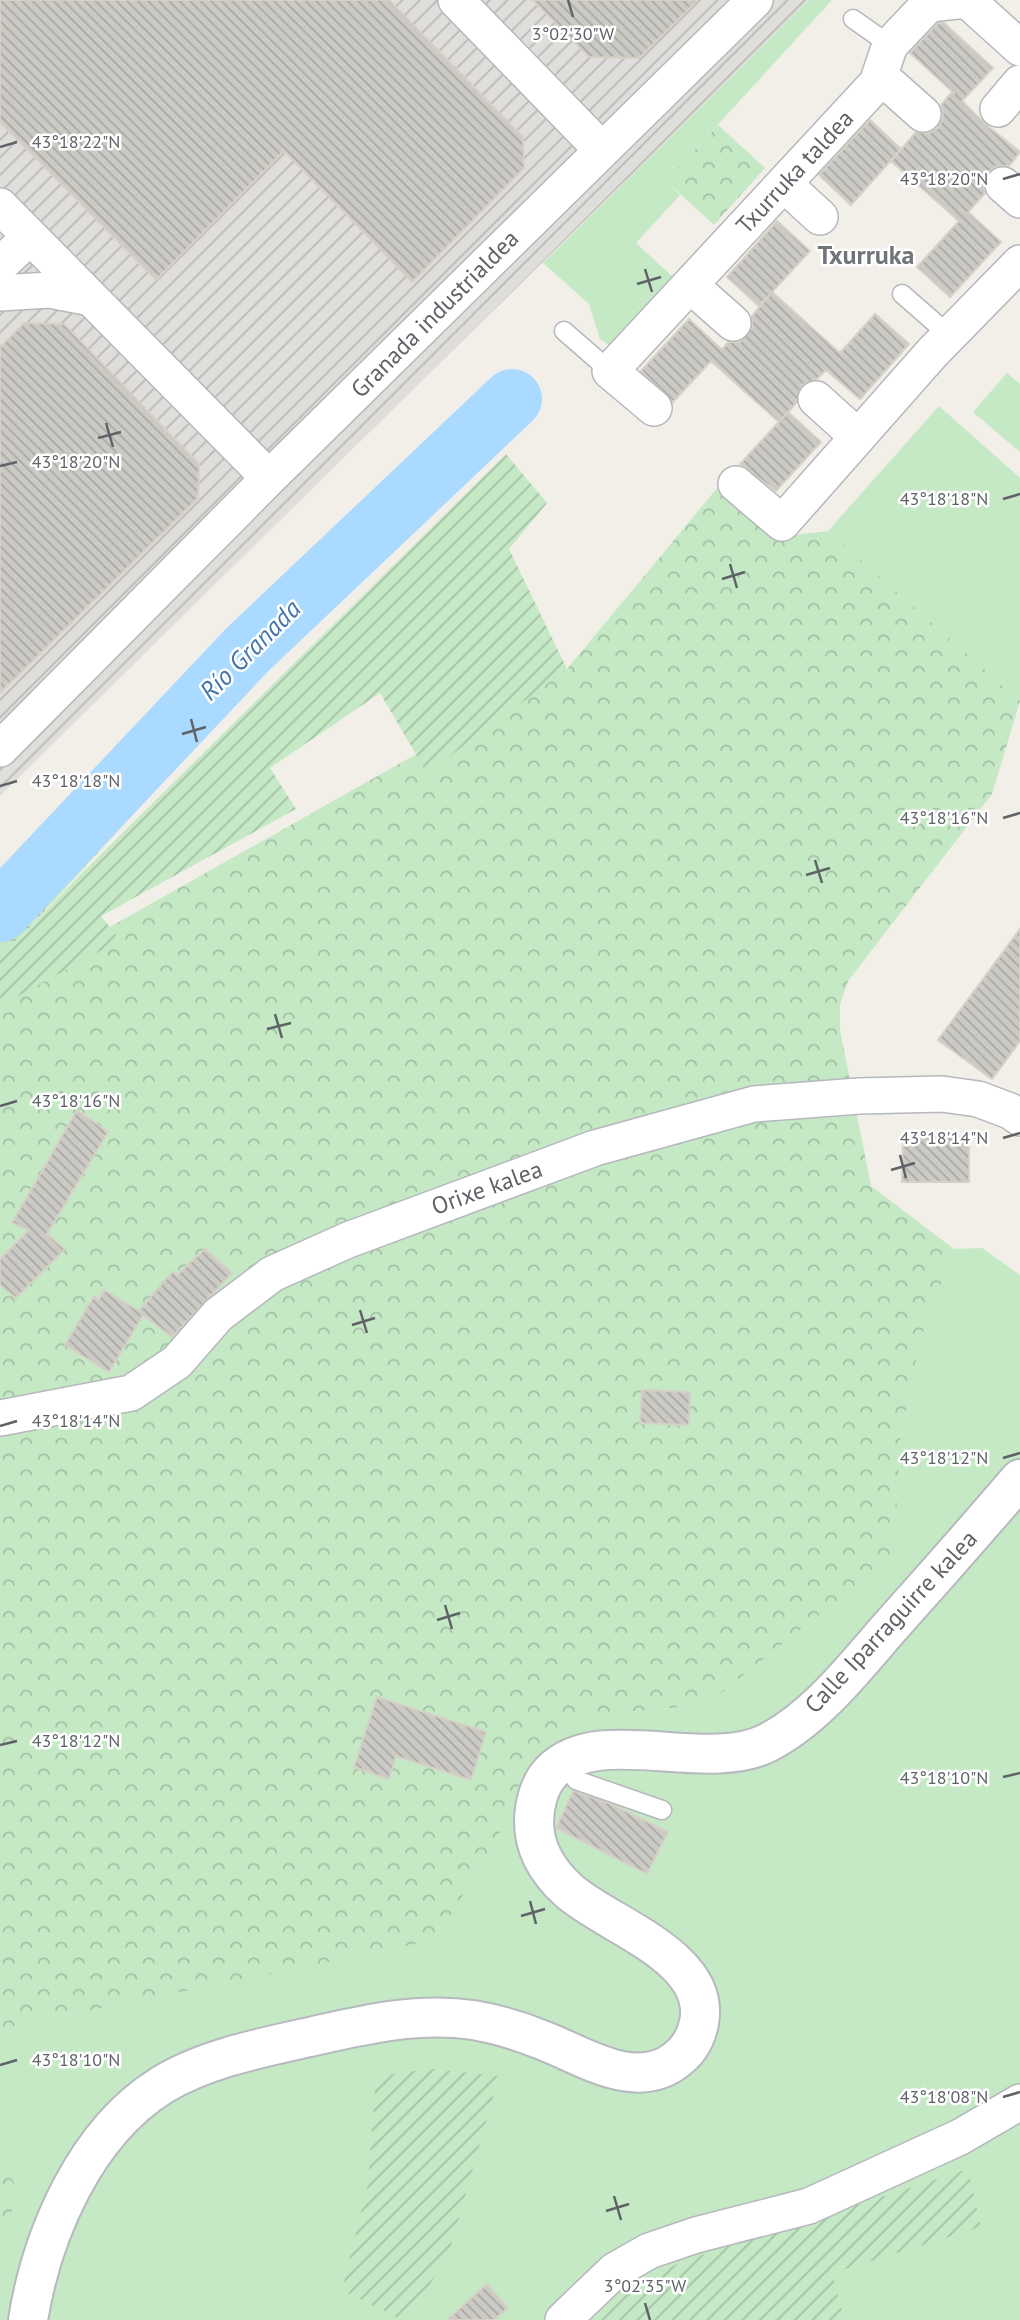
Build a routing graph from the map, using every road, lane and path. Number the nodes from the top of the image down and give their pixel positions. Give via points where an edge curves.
1 (456, 0) edge
2 (755, 0) edge
3 (853, 19) dead end
4 (1020, 48) edge
5 (885, 61) junction
6 (923, 114) dead end
7 (602, 150) junction
8 (784, 184) junction
9 (0, 206) edge
10 (820, 217) dead end
11 (30, 237) junction
12 (1020, 263) edge
13 (0, 265) edge
14 (690, 285) junction
15 (0, 293) edge
16 (902, 294) dead end
17 (91, 299) junction
18 (733, 323) dead end
19 (564, 331) dead end
20 (949, 335) junction
21 (610, 371) junction
22 (816, 399) dead end
23 (654, 408) dead end
24 (858, 437) junction
25 (269, 478) junction
26 (736, 484) dead end
27 (0, 749) edge
28 (1020, 1118) edge
29 (0, 1418) edge
30 (1020, 1479) edge
31 (567, 1761) junction
32 (662, 1810) dead end
33 (1020, 2102) edge
34 (28, 2320) edge
35 (563, 2320) edge

1 - 7 street
2 - 7 street, Granada industrialdea
3 - 5 lane
4 - 5 street, Txurruka taldea via 967,0 929,4
5 - 6 street
5 - 8 street, Txurruka taldea
7 - 25 street, Granada industrialdea
8 - 10 street
8 - 14 street, Txurruka taldea
9 - 11 street
11 - 13 street
11 - 17 street
12 - 20 street
14 - 18 street
14 - 21 street, Txurruka taldea
15 - 17 street via 50,290
16 - 20 lane
17 - 25 street
19 - 21 lane
20 - 24 street
21 - 23 street
22 - 24 street
24 - 26 street via 782,523
25 - 27 street, Granada industrialdea
28 - 29 street, Orixe kalea via 978,1099 942,1094 859,1096 754,1104 595,1148 348,1240 272,1274 218,1315 177,1362 131,1393
30 - 31 street, Calle Iparraguirre kalea via 825,1698 773,1740 734,1754 609,1750
31 - 32 lane via 576,1780
31 - 34 street via 550,1773 540,1790 534,1810 539,1853 567,1889 661,1950 690,1978 700,2009 699,2026 681,2057 667,2067 632,2073 508,2028 433,2017 373,2022 197,2068 161,2085 93,2153 50,2236
33 - 35 street via 960,2137 809,2206 649,2251 614,2271

